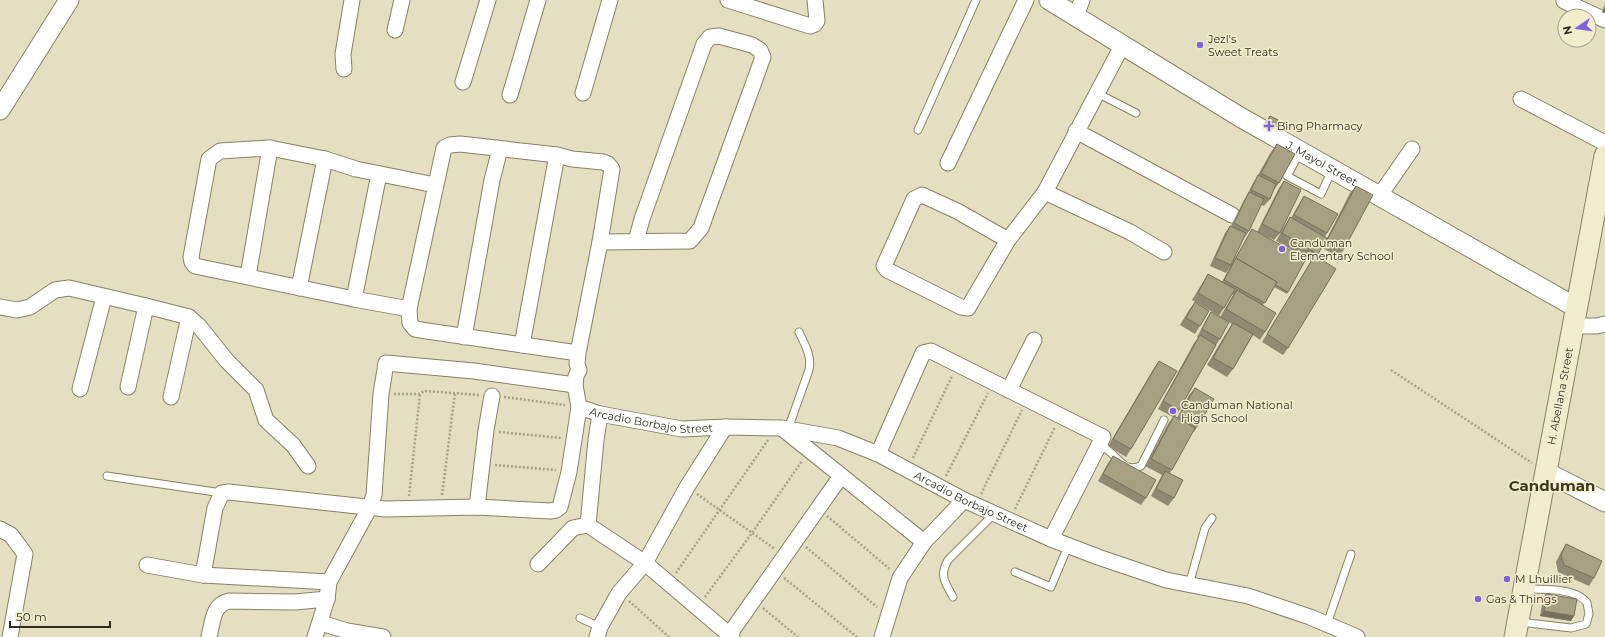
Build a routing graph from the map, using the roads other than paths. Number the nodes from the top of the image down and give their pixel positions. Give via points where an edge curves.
1 (69, 0) edge
2 (352, 0) edge
3 (402, 0) edge
4 (488, 0) edge
5 (538, 0) edge
6 (610, 0) edge
7 (728, 0) edge
8 (815, 0) edge
9 (976, 0) edge
10 (1026, 0) edge
11 (1049, 0) edge
12 (1564, 1) dead end
13 (1079, 8) edge
14 (1605, 20) edge
15 (395, 30) dead end
16 (1123, 44) junction
17 (344, 69) dead end
18 (463, 82) dead end
19 (584, 93) dead end
20 (1096, 93) junction
21 (510, 95) dead end
22 (1521, 99) dead end
23 (0, 110) edge
24 (1136, 113) dead end
25 (918, 130) dead end
26 (1076, 131) junction
27 (1605, 143) edge
28 (270, 148) junction
29 (500, 149) junction
30 (1412, 149) dead end
31 (1301, 150) junction
32 (557, 155) junction
33 (1605, 156) edge
34 (325, 159) junction
35 (948, 163) dead end
36 (1333, 169) junction
37 (379, 174) junction
38 (435, 185) junction
39 (1045, 192) junction
40 (1380, 195) junction
41 (1232, 215) dead end
42 (1008, 240) junction
43 (636, 241) junction
44 (600, 242) junction
45 (1164, 252) dead end
46 (248, 276) junction
47 (299, 288) junction
48 (104, 297) junction
49 (354, 299) junction
50 (146, 306) junction
51 (0, 307) edge
52 (409, 309) junction
53 (189, 317) junction
54 (1576, 317) junction
55 (1605, 324) edge
56 (799, 332) dead end
57 (464, 337) junction
58 (1034, 340) dead end
59 (522, 345) junction
60 (577, 369) junction
61 (128, 387) dead end
62 (80, 389) dead end
63 (1009, 390) junction
64 (492, 396) dead end
65 (170, 397) dead end
66 (579, 407) junction
67 (600, 414) junction
68 (1164, 420) dead end
69 (726, 427) junction
70 (782, 429) junction
71 (1099, 444) junction
72 (878, 454) junction
73 (308, 466) dead end
74 (1546, 472) junction
75 (107, 476) dead end
76 (841, 476) junction
77 (222, 493) junction
78 (970, 502) junction
79 (1605, 502) edge
80 (370, 507) junction
81 (477, 507) junction
82 (994, 514) junction
83 (1212, 518) dead end
84 (588, 525) junction
85 (0, 529) edge
86 (1051, 539) junction
87 (924, 542) junction
88 (1068, 546) junction
89 (1351, 554) dead end
90 (645, 563) junction
91 (538, 564) dead end
92 (147, 565) dead end
93 (1015, 572) dead end
94 (203, 575) junction
95 (329, 582) junction
96 (1189, 585) junction
97 (1524, 588) junction
98 (953, 597) dead end
99 (327, 599) junction
100 (580, 618) dead end
101 (321, 623) junction
102 (1327, 624) junction
103 (1517, 629) edge
104 (598, 632) edge
105 (730, 636) edge
106 (10, 637) edge
107 (209, 637) edge
108 (315, 637) edge
109 (383, 637) edge
110 (882, 637) edge
111 (1357, 637) edge

1 - 23 street
2 - 17 street via 343,54
3 - 15 street
4 - 18 street
5 - 21 street
6 - 19 street
7 - 8 street via 810,26 817,21
9 - 25 lane
10 - 35 street
11 - 13 street, J. Mayol Street
12 - 14 street
13 - 16 street, J. Mayol Street
16 - 20 street
16 - 31 street, J. Mayol Street via 1240,117
20 - 24 lane
20 - 26 street
22 - 27 street
26 - 39 street
26 - 41 street
28 - 34 street
28 - 46 street
28 - 46 street via 220,151 209,159 191,257 195,266
29 - 32 street
29 - 38 street via 460,144 444,148
29 - 57 street via 492,180
30 - 40 street
31 - 36 street, J. Mayol Street
31 - 36 lane via 1287,176 1321,194
32 - 44 street via 603,162 612,169
32 - 59 street
33 - 54 main road, H. Abellana Street
34 - 37 street
34 - 47 street
36 - 40 street, J. Mayol Street
37 - 38 street
37 - 49 street
38 - 52 street
39 - 42 street
39 - 45 street via 1130,232
40 - 54 street, J. Mayol Street
42 - 42 street via 968,308 961,307 887,270 884,266 914,199 922,195 957,211
43 - 43 street via 704,44 710,37 719,36 752,45 760,50 762,57 701,228 690,241
43 - 44 street
44 - 60 street
46 - 47 street
47 - 49 street
48 - 50 street
48 - 51 street via 69,288 55,290 30,307 17,310
48 - 62 street
49 - 52 street
50 - 53 street
50 - 61 street
52 - 57 street via 410,323 415,329
53 - 65 street
53 - 73 street via 256,390 266,420 293,446
54 - 55 street via 1597,326
54 - 74 main road, H. Abellana Street
56 - 70 lane via 811,362
57 - 59 street
58 - 63 street
59 - 60 street
60 - 66 street
60 - 80 street via 481,371 386,363 381,394 374,495
63 - 71 street via 1103,437
63 - 72 street via 931,351 923,353
64 - 81 street
66 - 67 street, Arcadio Borbajo Street
66 - 81 street via 569,472 561,503 556,510
67 - 69 street, Arcadio Borbajo Street via 682,429
67 - 84 street
68 - 71 lane via 1141,466 1134,468 1123,464
69 - 70 street, Arcadio Borbajo Street
69 - 90 street via 687,487
70 - 72 street, Arcadio Borbajo Street via 838,438
70 - 76 street
71 - 86 street
72 - 78 street, Arcadio Borbajo Street
74 - 79 street
74 - 97 main road, H. Abellana Street
75 - 77 lane
76 - 87 street
76 - 105 street
77 - 80 street
77 - 94 street via 215,508
78 - 82 street, Arcadio Borbajo Street
78 - 87 street
80 - 81 street
80 - 95 street
82 - 86 street, Arcadio Borbajo Street
82 - 98 lane via 948,560 944,568 942,577
83 - 96 lane via 1205,528
84 - 90 street
84 - 91 street via 573,528
85 - 106 street via 11,535 25,554
86 - 88 street, Arcadio Borbajo Street
87 - 110 street via 900,578
88 - 93 lane via 1051,587
88 - 96 street, Arcadio Borbajo Street via 1166,580
89 - 102 lane
90 - 104 street via 619,593
90 - 105 street
92 - 94 street
94 - 95 street
95 - 99 street
96 - 102 street, Arcadio Borbajo Street via 1248,596
97 - 103 main road, H. Abellana Street
97 - 103 lane via 1555,590 1581,596 1587,603 1588,620 1586,624 1571,628
99 - 101 street
99 - 107 street via 221,603 216,609
100 - 104 lane
101 - 108 street
101 - 109 street via 347,631
102 - 111 street, Arcadio Borbajo Street

